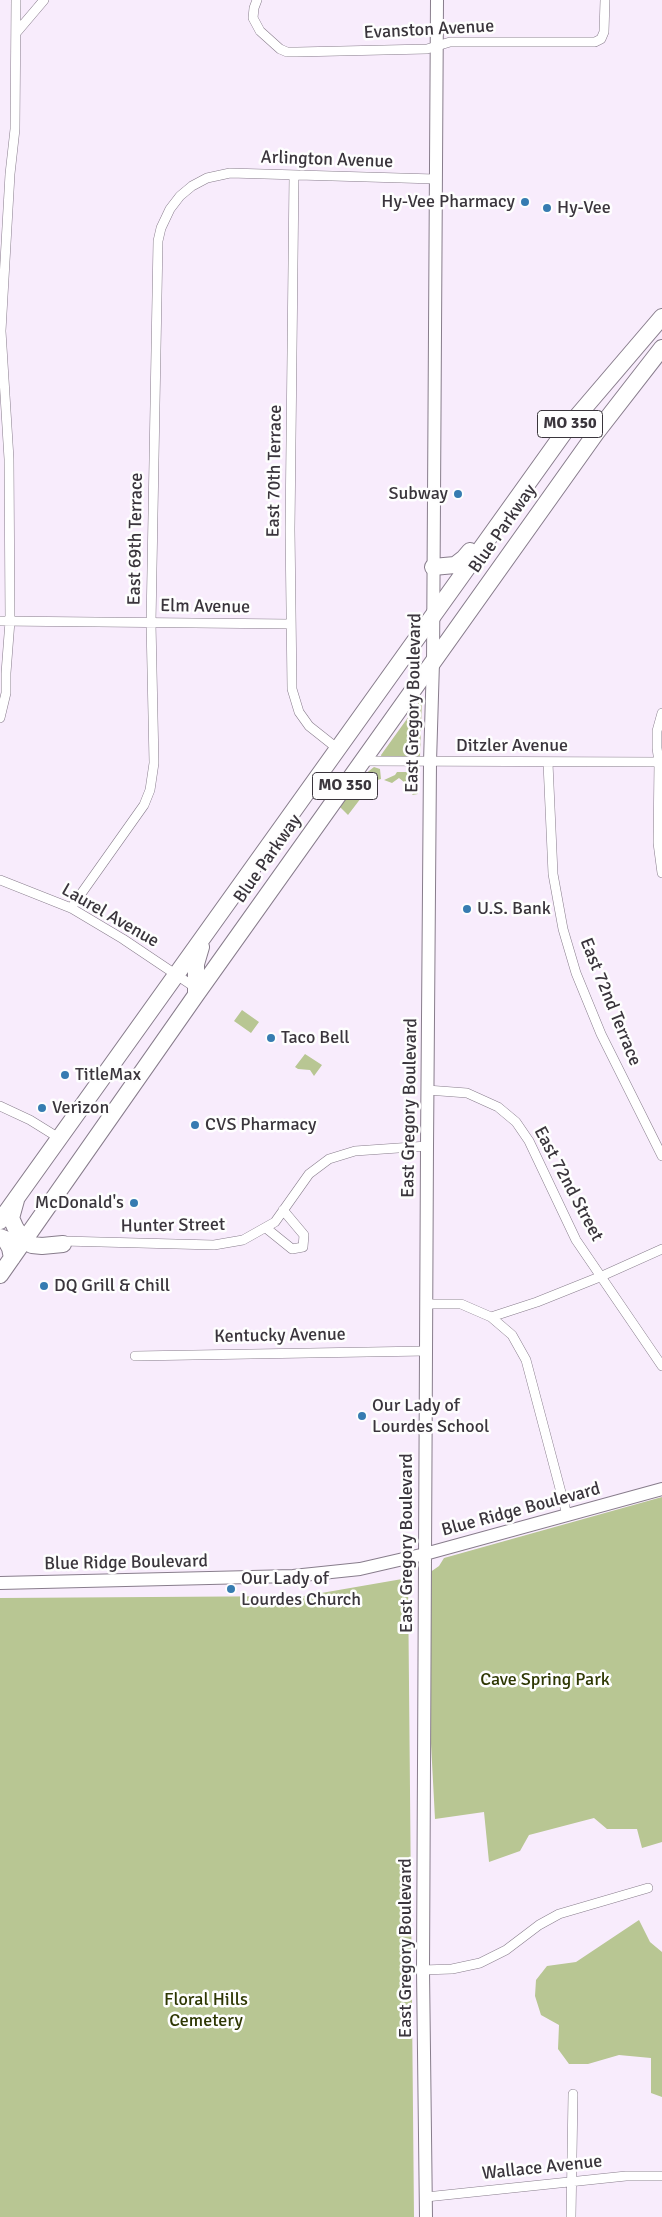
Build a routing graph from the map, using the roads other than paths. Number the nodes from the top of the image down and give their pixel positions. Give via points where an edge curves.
1 (16, 0) edge
2 (44, 0) edge
3 (257, 0) edge
4 (437, 0) edge
5 (605, 0) edge
6 (16, 33) junction
7 (436, 48) junction
8 (294, 175) junction
9 (218, 176) joint
10 (435, 179) junction
11 (662, 317) edge
12 (643, 339) junction
13 (661, 350) edge
14 (510, 508) junction
15 (433, 567) junction
16 (433, 616) junction
17 (0, 621) edge
18 (10, 621) junction
19 (150, 622) junction
20 (290, 624) junction
21 (433, 662) junction
22 (662, 713) edge
23 (0, 718) edge
24 (338, 749) junction
25 (362, 761) junction
26 (430, 762) junction
27 (661, 762) edge
28 (548, 763) junction
29 (662, 874) edge
30 (0, 880) edge
31 (71, 908) junction
32 (206, 933) junction
33 (176, 975) junction
34 (197, 991) junction
35 (427, 1090) junction
36 (0, 1106) edge
37 (59, 1138) junction
38 (427, 1146) junction
39 (662, 1156) edge
40 (18, 1196) junction
41 (283, 1210) junction
42 (0, 1220) edge
43 (36, 1226) junction
44 (266, 1228) junction
45 (0, 1237) edge
46 (24, 1241) junction
47 (64, 1243) junction
48 (662, 1249) edge
49 (12, 1258) junction
50 (0, 1275) edge
51 (602, 1276) junction
52 (426, 1304) junction
53 (491, 1317) junction
54 (426, 1351) junction
55 (135, 1356) dead end
56 (662, 1366) edge
57 (662, 1489) edge
58 (567, 1515) junction
59 (425, 1554) junction
60 (0, 1583) edge
61 (648, 1888) dead end
62 (423, 1970) junction
63 (573, 2094) dead end
64 (662, 2176) edge
65 (571, 2182) junction
66 (426, 2197) junction
67 (426, 2217) edge
68 (571, 2217) edge

1 - 6 street
2 - 6 street
3 - 7 street, Evanston Avenue via 253,18 260,32 287,52
4 - 7 main road, East Gregory Boulevard
5 - 7 street, Evanston Avenue via 603,35 594,42 450,42
6 - 18 street via 15,129 0,331 9,459
7 - 10 main road, East Gregory Boulevard
8 - 9 street, Arlington Avenue via 230,173
8 - 10 street, Arlington Avenue
8 - 20 street, East 70th Terrace
9 - 19 street, East 69th Terrace via 207,178 180,196 170,209 158,241
10 - 15 main road, East Gregory Boulevard
11 - 12 highway, Blue Parkway / MO 350
12 - 13 street
12 - 14 highway, Blue Parkway / MO 350 via 568,427
13 - 21 highway, Blue Parkway / MO 350 via 596,433
14 - 15 highway via 495,519 460,562
14 - 16 highway, Blue Parkway / MO 350
15 - 16 main road, East Gregory Boulevard
16 - 21 main road, East Gregory Boulevard
16 - 24 highway, Blue Parkway / MO 350
17 - 18 street, Elm Avenue
18 - 19 street, Elm Avenue
18 - 23 street via 6,693
19 - 20 street, Elm Avenue
19 - 31 street, East 69th Terrace via 154,763 150,790 137,817
20 - 24 street, East 70th Terrace via 292,689 299,712 309,726
21 - 25 highway, Blue Parkway / MO 350
21 - 26 main road, East Gregory Boulevard
22 - 27 street via 657,731
24 - 32 highway, Blue Parkway / MO 350
25 - 26 street, Ditzler Avenue
25 - 34 highway, Blue Parkway / MO 350
26 - 28 street, Ditzler Avenue
26 - 35 main road, East Gregory Boulevard
27 - 28 street, Ditzler Avenue
27 - 29 street via 658,844
28 - 39 street, East 72nd Terrace via 553,874 563,929 576,973 601,1034
30 - 31 street, Laurel Avenue
31 - 33 street, Laurel Avenue
32 - 33 highway, Blue Parkway / MO 350
32 - 34 highway via 196,964
33 - 34 street, Laurel Avenue
33 - 37 highway, Blue Parkway / MO 350
34 - 43 highway, Blue Parkway / MO 350
35 - 38 main road, East Gregory Boulevard
35 - 51 street, East 72nd Street via 467,1093 498,1107 516,1122 529,1141 576,1240
36 - 37 street
37 - 40 highway, Blue Parkway / MO 350
38 - 41 street, Hunter Street via 355,1151 329,1159 309,1174
38 - 52 main road, East Gregory Boulevard
40 - 42 highway, Blue Parkway / MO 350
40 - 46 highway via 12,1218
41 - 44 street, Hunter Street
41 - 44 street via 304,1235 303,1247 292,1249
43 - 46 highway, Blue Parkway / MO 350
43 - 47 highway via 46,1237
44 - 47 street, Hunter Street via 243,1240 214,1246
45 - 49 highway via 10,1248
46 - 47 highway via 42,1246
46 - 49 highway, Blue Parkway / MO 350
48 - 51 street
49 - 50 highway, Blue Parkway / MO 350
51 - 53 street
51 - 56 street, East 72nd Street
52 - 53 street via 461,1304
52 - 54 main road, East Gregory Boulevard
53 - 58 street via 512,1335 526,1360
54 - 55 street, Kentucky Avenue
54 - 59 main road, East Gregory Boulevard
57 - 58 main road, Blue Ridge Boulevard
58 - 59 main road, Blue Ridge Boulevard
59 - 60 main road, Blue Ridge Boulevard via 360,1569 293,1576
59 - 62 main road, East Gregory Boulevard
61 - 62 street via 559,1914 506,1950 480,1963 452,1969
62 - 66 main road, East Gregory Boulevard
63 - 65 street
64 - 65 street, Wallace Avenue
65 - 66 street, Wallace Avenue
65 - 68 street
66 - 67 main road, East Gregory Boulevard

